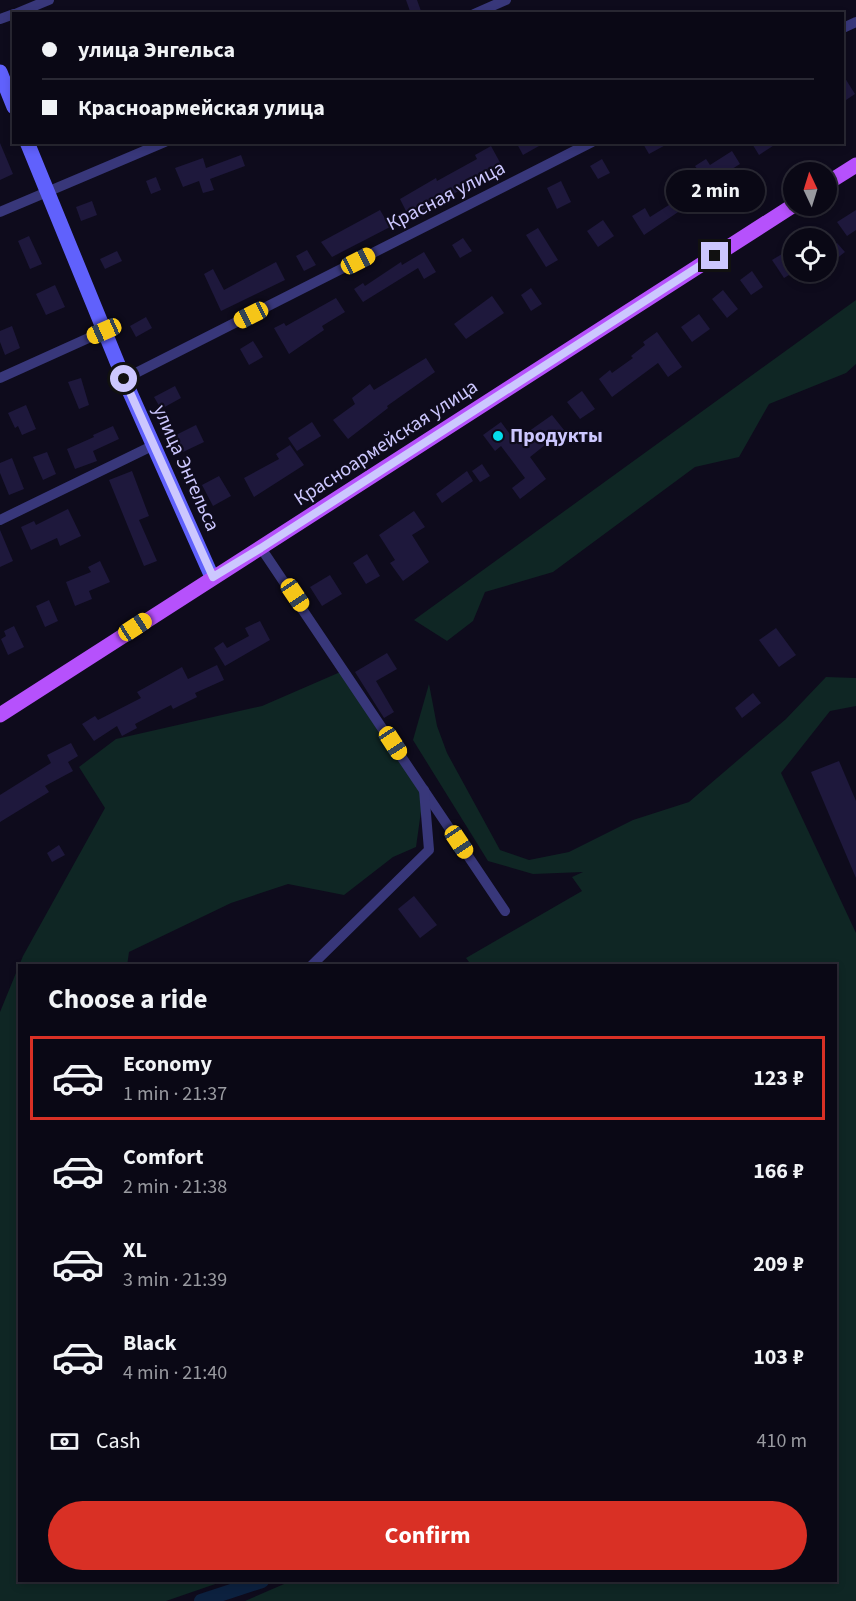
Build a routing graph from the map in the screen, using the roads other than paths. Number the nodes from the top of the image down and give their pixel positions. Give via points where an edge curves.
1 (49, 0) edge
2 (507, 0) edge
3 (19, 12) edge
4 (479, 12) edge
5 (0, 72) edge
6 (12, 102) edge
7 (28, 144) edge
8 (160, 144) edge
9 (588, 144) edge
10 (856, 165) edge
11 (837, 177) edge
12 (47, 192) junction
13 (0, 212) edge
14 (783, 212) edge
15 (104, 331) junction
16 (0, 378) edge
17 (124, 379) junction
18 (152, 446) junction
19 (0, 520) edge
20 (261, 548) junction
21 (213, 577) junction
22 (0, 715) edge
23 (424, 790) junction
24 (505, 910) dead end
25 (313, 964) edge

1 - 3 street
2 - 4 street
5 - 6 street
7 - 12 street, улица Энгельса
8 - 12 street
9 - 17 street, Красная улица
10 - 11 main road
12 - 13 street
12 - 15 street, улица Энгельса
14 - 20 main road, Красноармейская улица
15 - 16 street
15 - 17 street, улица Энгельса
17 - 18 street, улица Энгельса
18 - 19 street
18 - 21 street, улица Энгельса
20 - 21 main road, Красноармейская улица
20 - 23 street
21 - 22 main road, Красноармейская улица
23 - 24 street
23 - 25 street via 429,850

